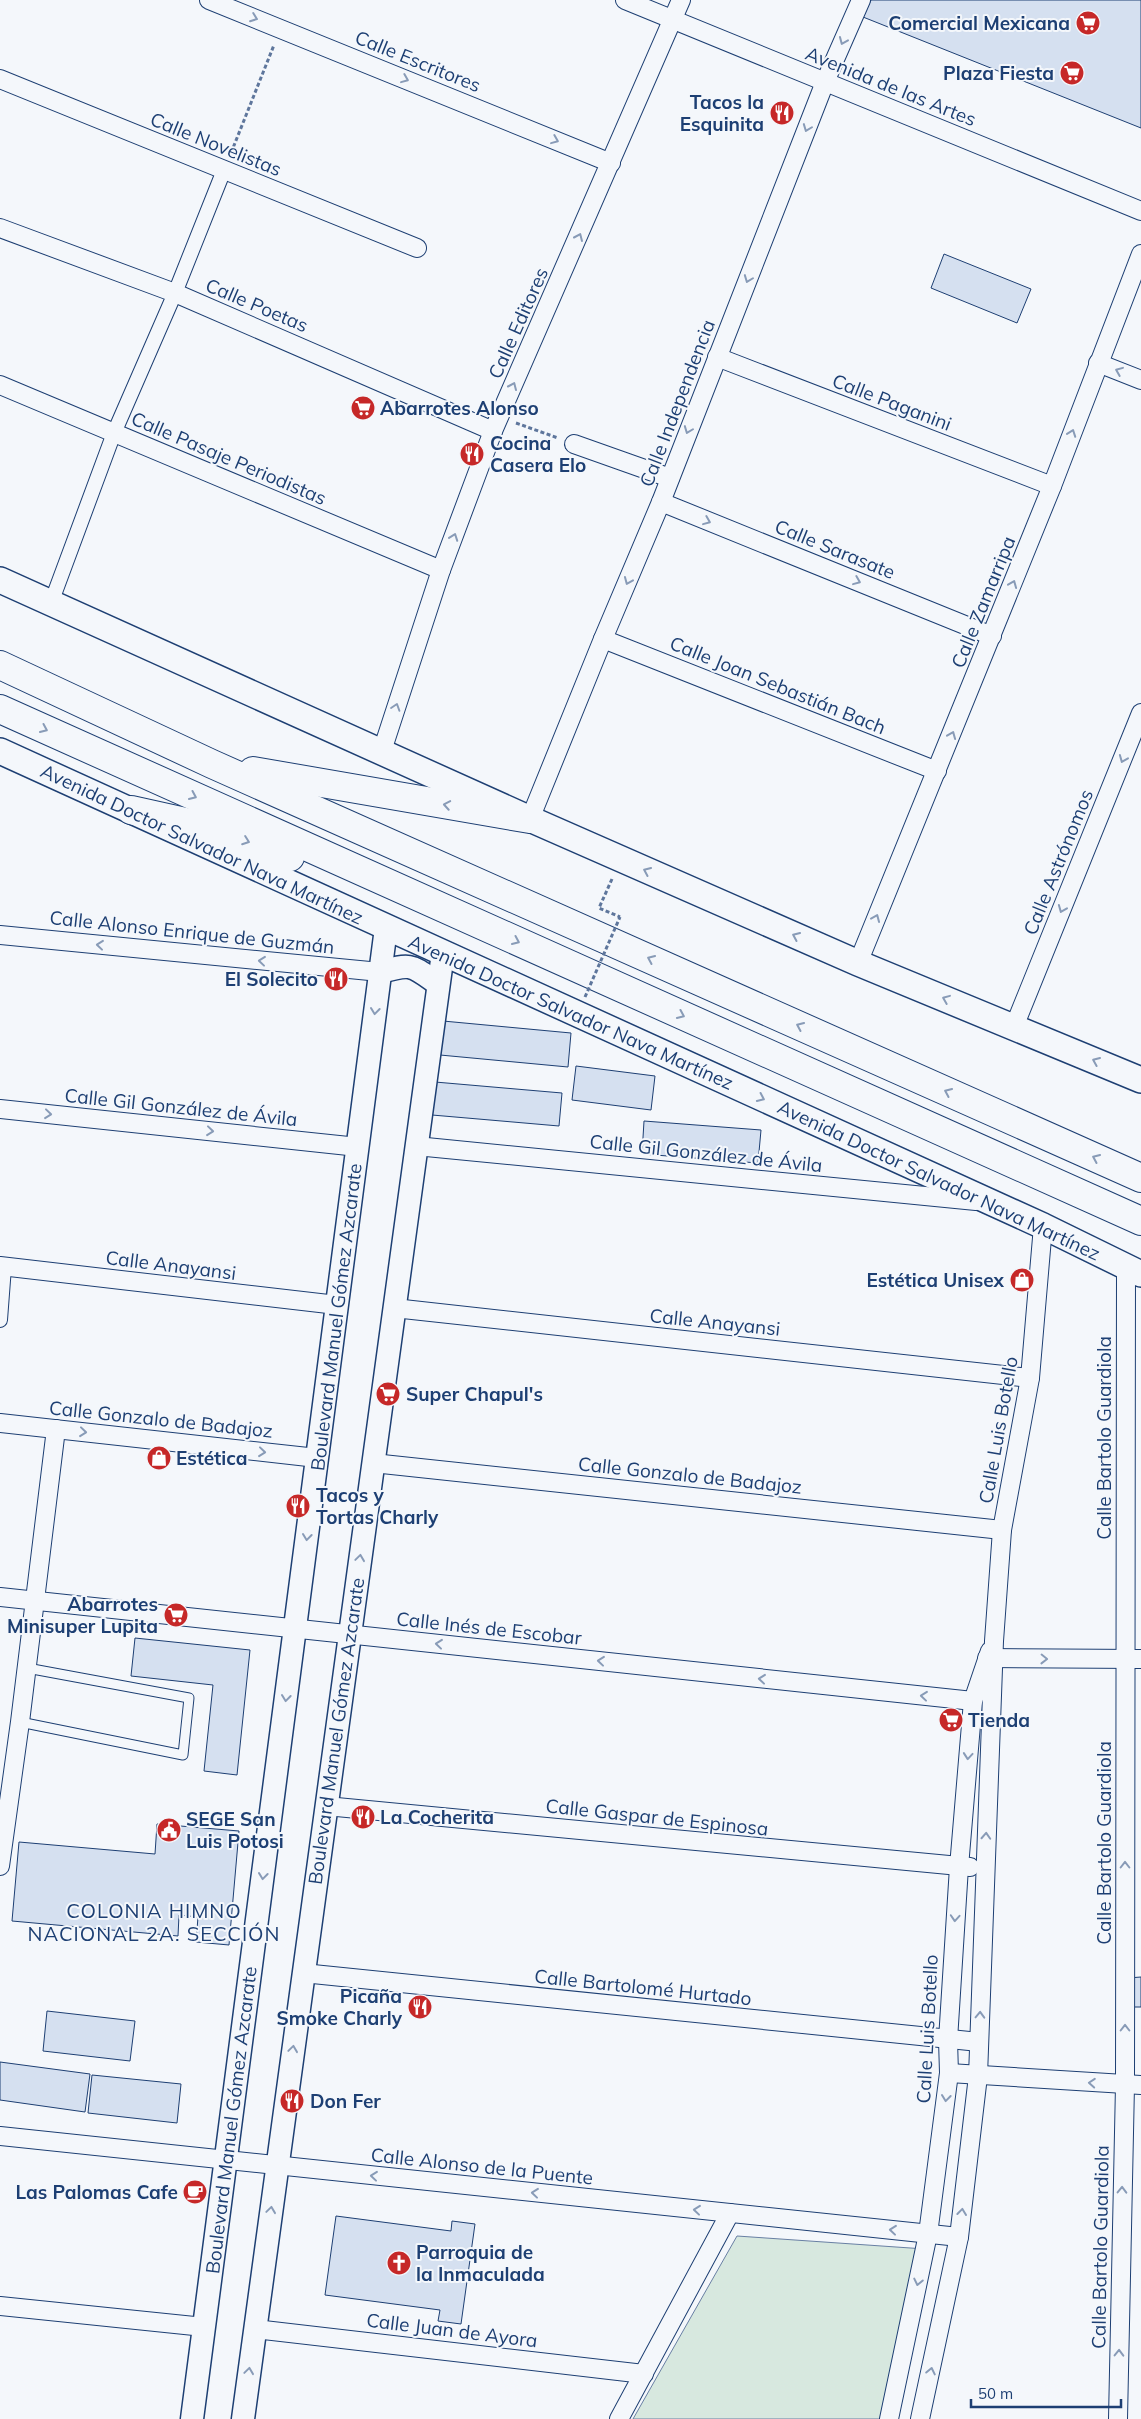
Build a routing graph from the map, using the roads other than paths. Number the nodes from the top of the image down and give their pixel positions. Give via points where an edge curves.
1 (209, 0) edge
2 (625, 0) edge
3 (681, 0) edge
4 (860, 0) edge
5 (232, 4) edge
6 (674, 19) junction
7 (0, 79) edge
8 (825, 82) junction
9 (611, 163) junction
10 (224, 170) junction
11 (1141, 211) edge
12 (0, 228) edge
13 (417, 248) dead end
14 (1141, 254) edge
15 (175, 293) junction
16 (717, 357) junction
17 (1098, 363) junction
18 (1141, 380) edge
19 (0, 385) edge
20 (496, 424) junction
21 (114, 433) junction
22 (574, 444) road end
23 (670, 478) junction
24 (1052, 486) junction
25 (662, 502) junction
26 (441, 570) junction
27 (0, 580) edge
28 (51, 602) junction
29 (992, 636) junction
30 (602, 639) junction
31 (0, 665) edge
32 (0, 709) edge
33 (1141, 714) edge
34 (0, 752) edge
35 (381, 754) junction
36 (212, 764) junction
37 (938, 771) junction
38 (131, 810) junction
39 (530, 819) junction
40 (482, 926) junction
41 (386, 928) junction
42 (0, 935) edge
43 (443, 953) junction
44 (858, 963) junction
45 (380, 972) junction
46 (438, 984) junction
47 (1014, 1027) junction
48 (1141, 1080) edge
49 (0, 1108) edge
50 (416, 1146) junction
51 (358, 1147) junction
52 (1141, 1178) edge
53 (991, 1203) junction
54 (1141, 1221) edge
55 (1043, 1226) junction
56 (2, 1267) edge
57 (1133, 1270) edge
58 (337, 1305) junction
59 (394, 1308) junction
60 (0, 1320) edge
61 (1030, 1378) junction
62 (0, 1423) edge
63 (56, 1429) junction
64 (317, 1458) junction
65 (373, 1463) junction
66 (1002, 1530) junction
67 (0, 1597) edge
68 (36, 1601) junction
69 (295, 1628) junction
70 (350, 1634) junction
71 (992, 1652) junction
72 (1133, 1659) edge
73 (27, 1668) junction
74 (972, 1701) junction
75 (20, 1722) junction
76 (7, 1766) edge
77 (326, 1806) junction
78 (0, 1866) edge
79 (958, 1867) junction
80 (985, 1867) junction
81 (303, 1973) junction
82 (948, 2040) junction
83 (979, 2042) junction
84 (949, 2074) junction
85 (978, 2076) junction
86 (1133, 2085) edge
87 (0, 2136) edge
88 (226, 2160) junction
89 (277, 2166) junction
90 (730, 2213) junction
91 (928, 2234) junction
92 (959, 2237) junction
93 (0, 2306) edge
94 (204, 2327) junction
95 (255, 2329) junction
96 (644, 2374) junction
97 (192, 2419) edge
98 (242, 2419) edge
99 (619, 2419) edge
100 (889, 2419) edge
101 (920, 2419) edge
102 (1118, 2419) edge

1 - 5 street, Calle Escritores
2 - 6 street, Avenida de las Artes
3 - 6 street, Calle Editores
4 -> 8 street, Calle Independencia
5 -> 9 street, Calle Escritores via 281,28
6 - 8 street, Avenida de las Artes
6 - 9 street, Calle Editores
7 - 10 street, Calle Novelistas
8 - 11 street, Avenida de las Artes
8 -> 16 street, Calle Independencia
20 -> 9 street, Calle Editores
10 - 13 street, Calle Novelistas
10 - 15 street
12 - 15 street, Calle Poetas
14 - 17 street, Calle Zamarripa
15 - 20 street, Calle Poetas
15 - 21 street
16 -> 23 street, Calle Independencia
16 - 24 street, Calle Paganini
18 -> 17 street
24 -> 17 street, Calle Zamarripa
19 - 21 street, Calle Pasaje Periodistas
26 -> 20 street, Calle Editores
21 - 26 street, Calle Pasaje Periodistas
21 - 28 street
22 - 23 street
23 - 25 street, Calle Independencia
29 -> 24 street, Calle Zamarripa
25 -> 29 street, Calle Sarasate
25 -> 30 street, Calle Independencia
35 -> 26 street, Calle Editores
27 - 28 main road
28 - 35 main road
37 -> 29 street, Calle Zamarripa
30 - 37 street, Calle Joan Sebastián Bach
30 - 39 street, Calle Independencia
31 - 36 highway
32 -> 40 highway, Avenida Doctor Salvador Nava Martínez
33 -> 47 street, Calle Astrónomos
34 - 38 main road, Avenida Doctor Salvador Nava Martínez
35 - 39 main road
39 -> 36 highway
52 -> 36 highway
44 -> 37 street, Calle Zamarripa
38 -> 40 highway via 203,826
38 - 41 main road, Avenida Doctor Salvador Nava Martínez
44 -> 39 main road
40 -> 54 highway, Avenida Doctor Salvador Nava Martínez
41 - 43 main road, Avenida Doctor Salvador Nava Martínez
41 - 45 street, Boulevard Manuel Gómez Azcarate
45 -> 42 street, Calle Alonso Enrique de Guzmán
43 - 46 street, Boulevard Manuel Gómez Azcarate
43 -> 53 main road, Avenida Doctor Salvador Nava Martínez
47 -> 44 main road
45 - 46 street via 413,966
45 -> 51 street, Boulevard Manuel Gómez Azcarate
46 - 50 street, Boulevard Manuel Gómez Azcarate
48 -> 47 main road
49 -> 51 street, Calle Gil González de Ávila
50 - 53 street, Calle Gil González de Ávila
50 - 59 street, Boulevard Manuel Gómez Azcarate
51 - 58 street, Boulevard Manuel Gómez Azcarate
53 - 55 main road, Avenida Doctor Salvador Nava Martínez
55 - 57 main road, Avenida Doctor Salvador Nava Martínez
55 - 61 street, Calle Luis Botello
56 - 58 street, Calle Anayansi
56 - 60 street
57 - 72 street, Calle Bartolo Guardiola
58 - 64 street, Boulevard Manuel Gómez Azcarate
59 - 61 street, Calle Anayansi
59 - 65 street, Boulevard Manuel Gómez Azcarate
61 - 66 street, Calle Luis Botello
62 - 63 street, Calle Gonzalo de Badajoz
63 -> 64 street, Calle Gonzalo de Badajoz
63 - 68 street
64 -> 69 street, Boulevard Manuel Gómez Azcarate
65 - 66 street, Calle Gonzalo de Badajoz
70 -> 65 street, Boulevard Manuel Gómez Azcarate
66 - 71 street, Calle Luis Botello
67 - 68 street, Calle Inés de Escobar
68 - 69 street, Calle Inés de Escobar
68 - 73 street
69 - 70 street, Calle Inés de Escobar
69 -> 88 street, Boulevard Manuel Gómez Azcarate
74 -> 70 street, Calle Inés de Escobar
70 - 77 street, Boulevard Manuel Gómez Azcarate
71 -> 72 street
71 - 74 street, Calle Luis Botello
80 -> 71 street, Calle Luis Botello
86 -> 72 street, Calle Bartolo Guardiola
73 - 75 street
73 - 75 lane via 189,1698 184,1755
74 -> 79 street, Calle Luis Botello
75 - 76 street
76 - 78 street
77 - 79 street, Calle Gaspar de Espinosa
77 - 81 street, Boulevard Manuel Gómez Azcarate
79 - 80 street, Calle Gaspar de Espinosa
79 -> 82 street, Calle Luis Botello
83 -> 80 street, Calle Luis Botello
81 - 82 street, Calle Bartolomé Hurtado
89 -> 81 street, Boulevard Manuel Gómez Azcarate
82 - 83 street, Calle Bartolomé Hurtado
82 - 84 street, Calle Luis Botello
83 - 85 street, Calle Luis Botello
84 - 85 street
84 -> 91 street, Calle Luis Botello
86 -> 85 street
92 -> 85 street, Calle Luis Botello
102 -> 86 street, Calle Bartolo Guardiola
87 - 88 street, Calle Alonso de la Puente
88 - 89 street, Calle Alonso de la Puente
88 - 94 street, Boulevard Manuel Gómez Azcarate
90 -> 89 street, Calle Alonso de la Puente
95 -> 89 street, Boulevard Manuel Gómez Azcarate
91 -> 90 street, Calle Alonso de la Puente
90 - 96 street
91 - 92 street, Calle Alonso de la Puente
91 -> 100 street, Calle Luis Botello
101 -> 92 street, Calle Luis Botello
93 - 94 street
94 - 97 street, Boulevard Manuel Gómez Azcarate
95 - 96 street, Calle Juan de Ayora
98 -> 95 street, Boulevard Manuel Gómez Azcarate
96 - 99 street

